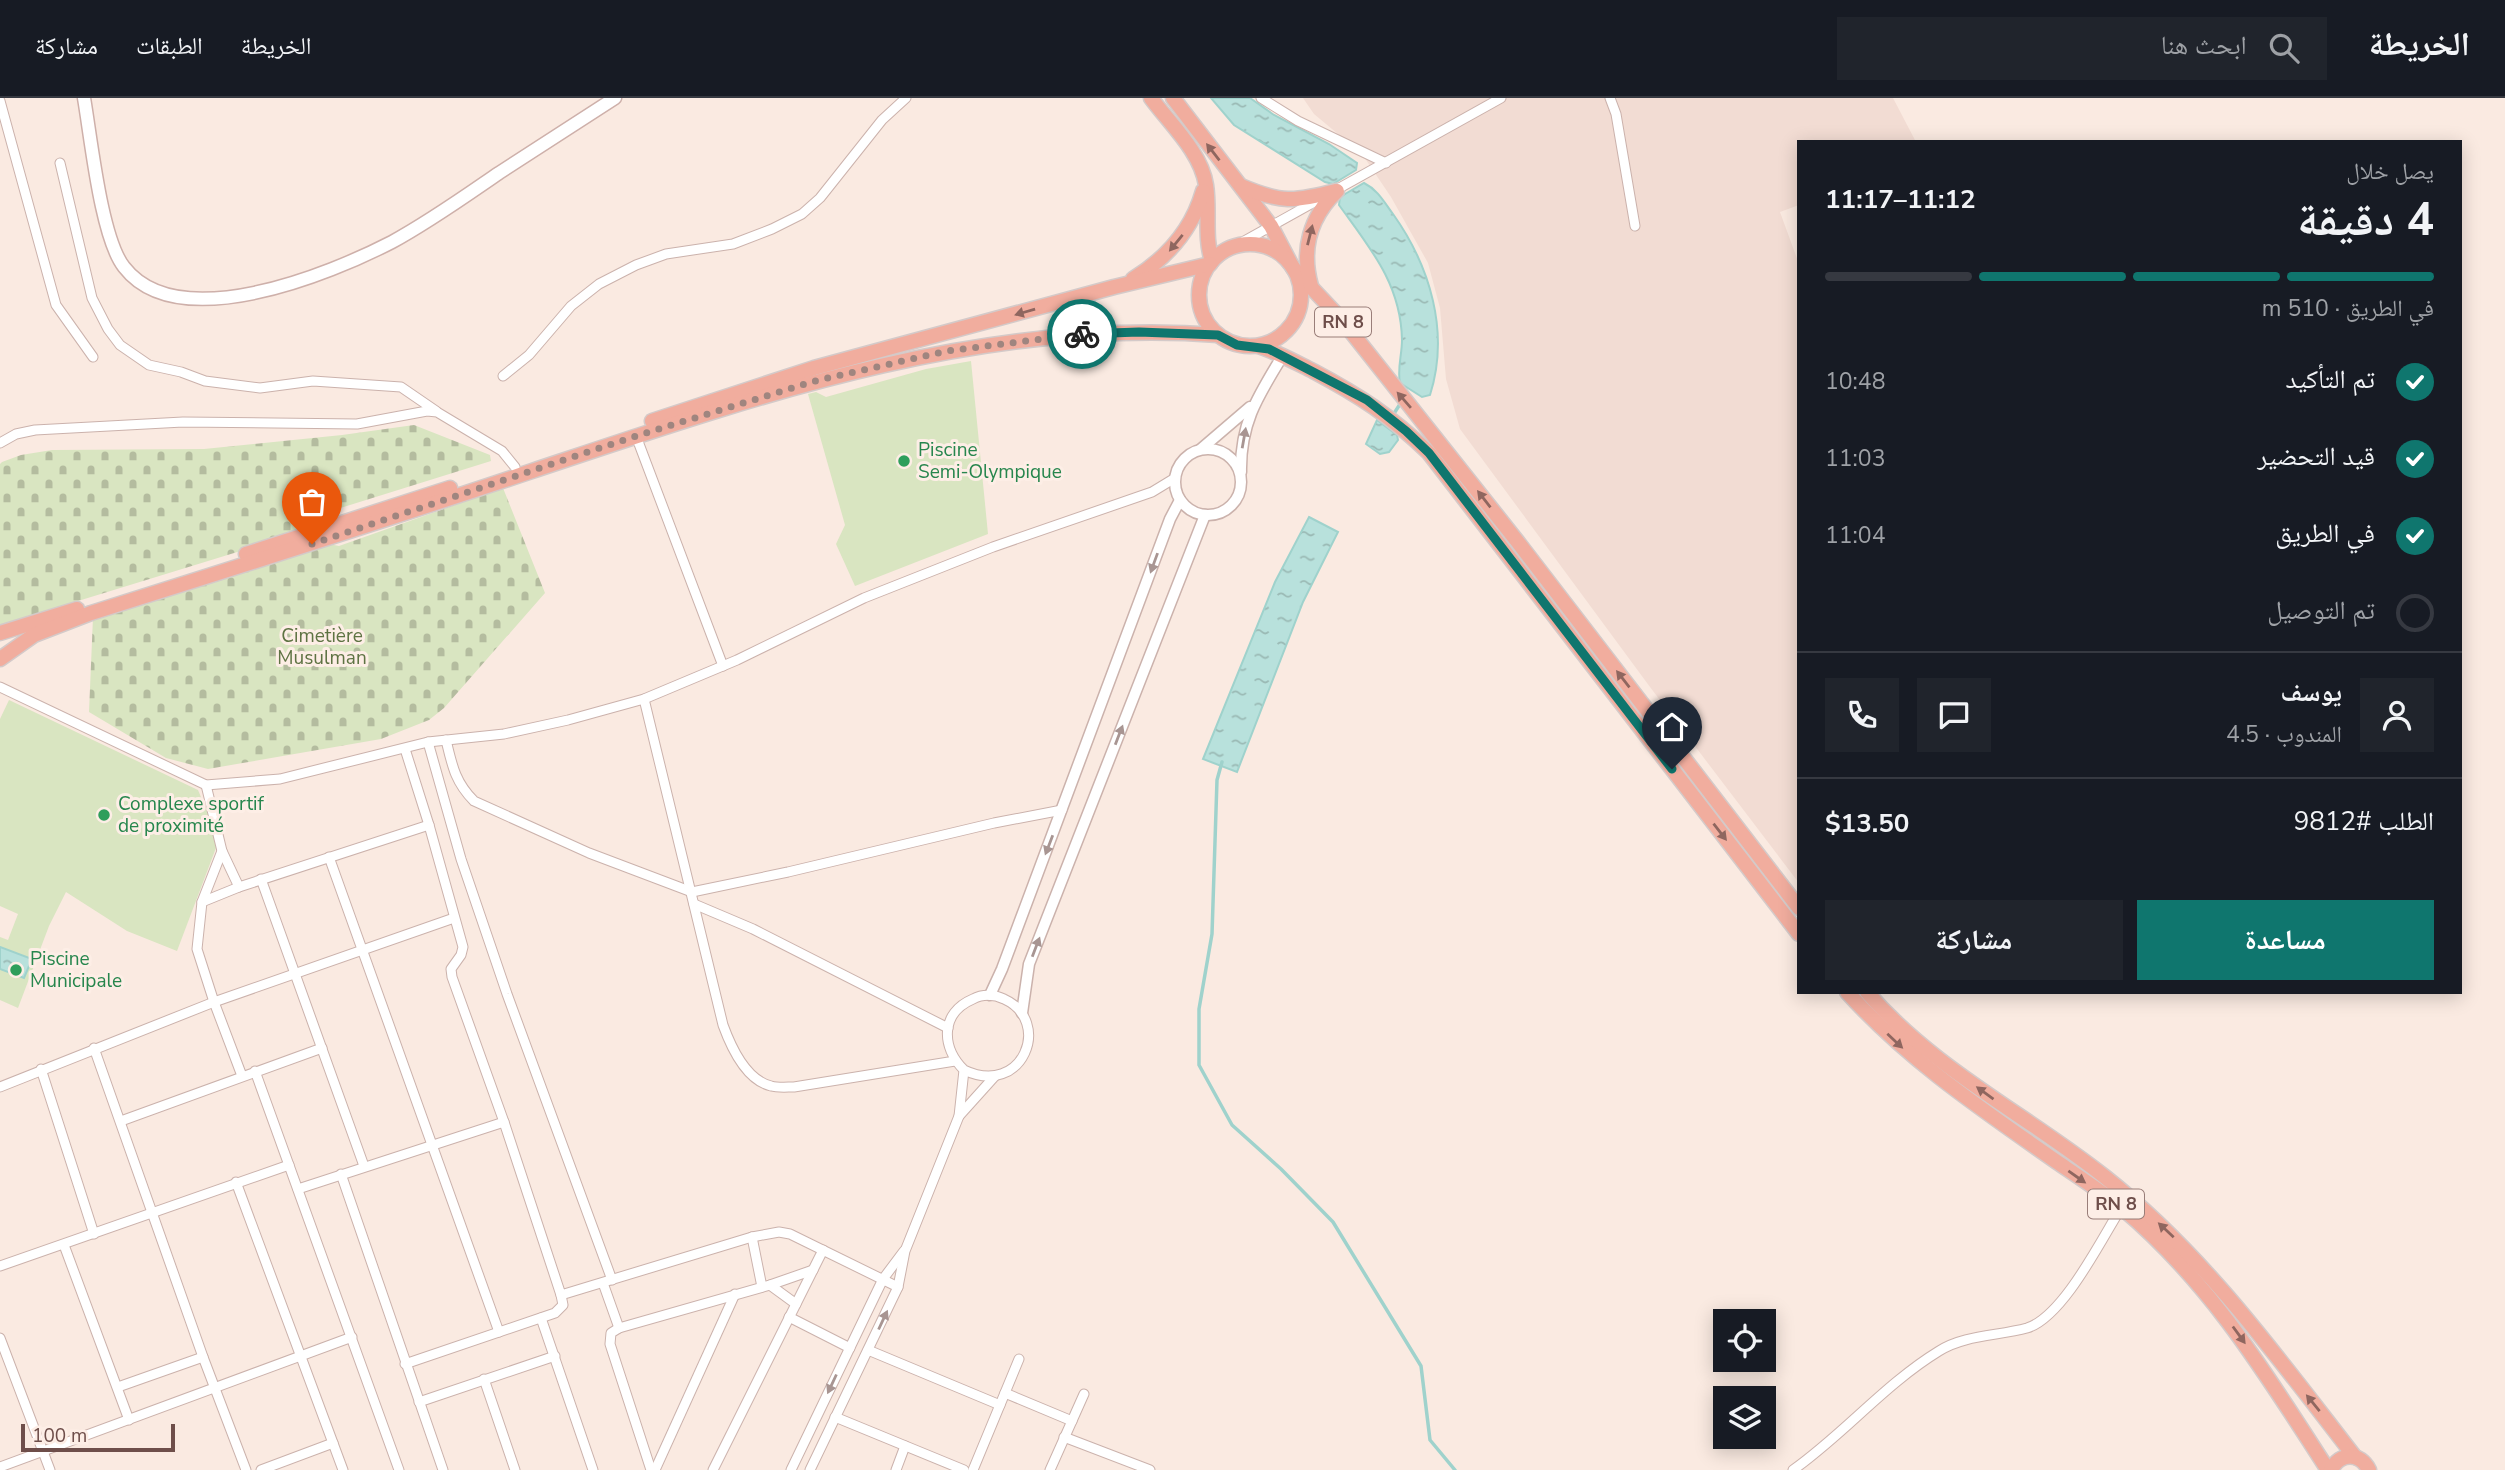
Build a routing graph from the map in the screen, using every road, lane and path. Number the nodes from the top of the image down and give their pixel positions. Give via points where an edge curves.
1 (84, 98) edge
2 (615, 98) edge
3 (906, 98) edge
4 (1151, 98) edge
5 (1172, 98) edge
6 (1261, 98) edge
7 (1501, 98) edge
8 (1610, 98) edge
9 (0, 101) edge
10 (60, 163) dead end
11 (1386, 163) junction
12 (1206, 183) junction
13 (1239, 185) junction
14 (1337, 191) junction
15 (1271, 226) junction
16 (1635, 226) dead end
17 (1230, 249) junction
18 (1211, 263) junction
19 (1293, 268) junction
20 (1114, 287) junction
21 (1312, 288) junction
22 (1218, 335) junction
23 (1258, 346) junction
24 (1283, 355) junction
25 (93, 357) dead end
26 (503, 376) dead end
27 (1254, 402) junction
28 (437, 412) junction
29 (636, 436) junction
30 (0, 443) edge
31 (1200, 450) junction
32 (515, 467) junction
33 (1242, 475) junction
34 (1175, 478) junction
35 (1180, 500) junction
36 (1205, 514) junction
37 (0, 634) edge
38 (0, 659) edge
39 (723, 666) junction
40 (0, 687) edge
41 (644, 699) junction
42 (446, 740) junction
43 (428, 742) junction
44 (405, 749) junction
45 (206, 785) junction
46 (1062, 810) junction
47 (429, 825) junction
48 (222, 851) junction
49 (329, 857) junction
50 (261, 879) junction
51 (239, 887) junction
52 (692, 892) junction
53 (202, 902) junction
54 (694, 904) junction
55 (1797, 905) edge
56 (454, 918) junction
57 (1797, 931) edge
58 (362, 950) junction
59 (294, 974) junction
60 (1849, 994) edge
61 (1869, 994) edge
62 (990, 995) junction
63 (214, 1002) junction
64 (1022, 1013) junction
65 (948, 1028) junction
66 (94, 1048) junction
67 (322, 1048) junction
68 (955, 1060) junction
69 (41, 1069) junction
70 (964, 1070) junction
71 (255, 1071) junction
72 (242, 1076) junction
73 (995, 1076) junction
74 (0, 1087) edge
75 (959, 1116) junction
76 (121, 1121) junction
77 (504, 1122) junction
78 (431, 1144) junction
79 (289, 1165) junction
80 (364, 1166) junction
81 (341, 1174) junction
82 (236, 1182) junction
83 (298, 1189) junction
84 (2121, 1208) junction
85 (153, 1213) junction
86 (94, 1234) junction
87 (752, 1237) junction
88 (64, 1245) junction
89 (823, 1250) junction
90 (905, 1251) junction
91 (0, 1266) edge
92 (813, 1270) junction
93 (883, 1279) junction
94 (608, 1282) junction
95 (766, 1286) junction
96 (898, 1287) junction
97 (735, 1294) junction
98 (561, 1295) junction
99 (796, 1304) junction
100 (789, 1317) junction
101 (541, 1318) junction
102 (619, 1328) junction
103 (499, 1332) junction
104 (352, 1337) junction
105 (0, 1338) edge
106 (850, 1348) junction
107 (868, 1350) junction
108 (301, 1354) junction
109 (555, 1356) junction
110 (203, 1357) junction
111 (1018, 1359) dead end
112 (405, 1364) junction
113 (484, 1379) junction
114 (215, 1386) junction
115 (118, 1387) junction
116 (1005, 1393) junction
117 (1084, 1394) dead end
118 (419, 1402) junction
119 (1000, 1405) junction
120 (835, 1417) junction
121 (128, 1420) junction
122 (1072, 1421) junction
123 (1064, 1437) junction
124 (332, 1443) junction
125 (905, 1446) junction
126 (43, 1451) junction
127 (2356, 1457) junction
128 (0, 1467) edge
129 (50, 1470) edge
130 (246, 1470) edge
131 (261, 1470) edge
132 (344, 1470) edge
133 (399, 1470) edge
134 (443, 1470) edge
135 (515, 1470) edge
136 (593, 1470) edge
137 (653, 1470) edge
138 (713, 1470) edge
139 (791, 1470) edge
140 (810, 1470) edge
141 (895, 1470) edge
142 (964, 1470) edge
143 (973, 1470) edge
144 (1050, 1470) edge
145 (1150, 1470) edge
146 (1793, 1470) edge
147 (2329, 1470) edge
148 (2368, 1470) edge

1 - 2 main road via 113,250 125,269 153,290 203,300 290,283 394,241
3 - 26 street via 802,214 733,244 666,254 598,285 571,306 529,355
4 - 12 highway via 1192,152
13 -> 5 highway
6 - 11 street
7 - 11 street
8 - 16 street
9 - 25 street via 56,305
10 - 28 street via 92,298 120,345 149,365 205,381 260,388 313,382 401,387
11 - 14 street
12 - 18 highway
12 -> 20 highway via 1180,239 1151,268
13 - 14 highway via 1280,200
13 - 15 highway
14 - 15 street
21 -> 14 highway via 1306,262 1309,235 1320,211
15 - 17 street
15 - 19 highway
17 - 18 highway
17 - 19 highway via 1265,247
18 - 20 highway
18 - 22 highway via 1201,286 1201,309
19 - 21 highway, RN 8
19 - 23 highway via 1300,288 1293,323 1272,341
20 -> 32 highway via 814,368
55 -> 21 highway, RN 8 via 1420,419
22 - 23 highway via 1237,345
22 - 29 highway via 1088,334 947,351 815,381
23 - 24 highway
24 - 27 street
24 -> 57 highway via 1367,400 1429,453
27 - 31 street
33 -> 27 street via 1243,438
28 - 30 street via 357,425 183,422 35,430
28 - 32 street via 502,451
29 - 38 highway via 91,613 34,635
29 - 39 street
31 - 33 street via 1221,451
31 - 34 street via 1189,454
32 - 37 highway
33 - 36 street via 1232,504
34 - 35 street
34 - 39 street via 1152,492 864,598
35 - 36 street
35 -> 46 street
64 -> 36 street via 1030,964
39 - 41 street
40 - 45 street
41 - 42 street via 504,734
41 - 52 street
42 - 43 street
42 - 52 street via 462,789 474,801 589,853
43 - 44 street
43 - 94 street via 461,859
44 - 45 street via 280,779
44 - 47 street
45 - 48 street
46 - 52 street
46 -> 62 street
47 - 49 street
47 - 56 street
48 - 51 street
48 - 53 street
49 - 50 street
49 - 58 street
50 - 51 street
50 - 59 street
51 - 53 street
52 - 54 street
53 - 63 street via 197,949
54 - 65 street
54 - 68 street via 723,1025 735,1056 770,1086 794,1087
56 - 58 street
56 - 77 street via 463,947 451,969 452,978
58 - 59 street
58 - 78 street
59 - 63 street
59 - 67 street
60 -> 84 highway, RN 8 via 1900,1046
127 -> 61 highway, RN 8 via 2197,1259 2104,1176 1945,1063
62 - 64 street
62 - 65 street via 965,1002
63 - 66 street
63 - 72 street
64 - 73 street via 1029,1037 1027,1049 1012,1069
65 - 68 street via 949,1049
66 - 69 street
66 - 76 street
67 - 71 street
67 - 80 street
68 - 70 street
69 - 74 street
69 - 86 street
70 - 73 street
70 - 75 street
71 - 72 street
71 - 79 street
72 - 76 street
73 - 75 street
75 - 90 street
76 - 85 street
77 - 78 street
77 - 98 street
78 - 80 street
78 - 103 street
79 - 82 street
79 - 83 street
80 - 81 street
81 - 83 street
81 - 112 street
82 - 85 street
82 - 108 street
83 - 104 street
84 - 146 street via 2077,1279 2038,1324 1940,1350
84 -> 147 highway, RN 8 via 2213,1299
85 - 86 street
85 - 110 street
86 - 88 street
87 - 89 street via 779,1231
87 - 94 street
87 - 95 street
88 - 91 street
88 - 115 street
89 - 92 street
89 - 93 street
90 - 93 street
90 - 96 street
92 - 95 street
92 - 99 street
93 - 96 street
93 - 106 street
94 - 98 street
94 - 102 street
95 - 97 street
95 - 99 street
107 -> 96 street
97 - 102 street
97 - 137 street
98 - 101 street via 561,1308
99 - 100 street
100 - 106 street
100 - 138 street
101 - 103 street
101 - 109 street
102 - 137 street via 611,1333 610,1344
103 - 112 street
104 - 108 street
104 - 133 street
105 - 126 street
106 -> 139 street
107 - 119 street
107 - 120 street
108 - 114 street
108 - 124 street
109 - 113 street
109 - 136 street
110 - 114 street
110 - 115 street
111 - 116 street
112 - 118 street
113 - 118 street
113 - 135 street
114 - 121 street
114 - 130 street
115 - 121 street
116 - 119 street
116 - 122 street
117 - 122 street
118 - 134 street
119 - 143 street
120 - 125 street
120 - 140 street
121 - 126 street
122 - 123 street
123 - 144 street
123 - 145 street
124 - 131 street
124 - 132 street
125 - 141 street
125 - 142 street
126 - 128 street
126 - 129 street
127 - 147 highway via 2339,1459
127 - 148 highway

